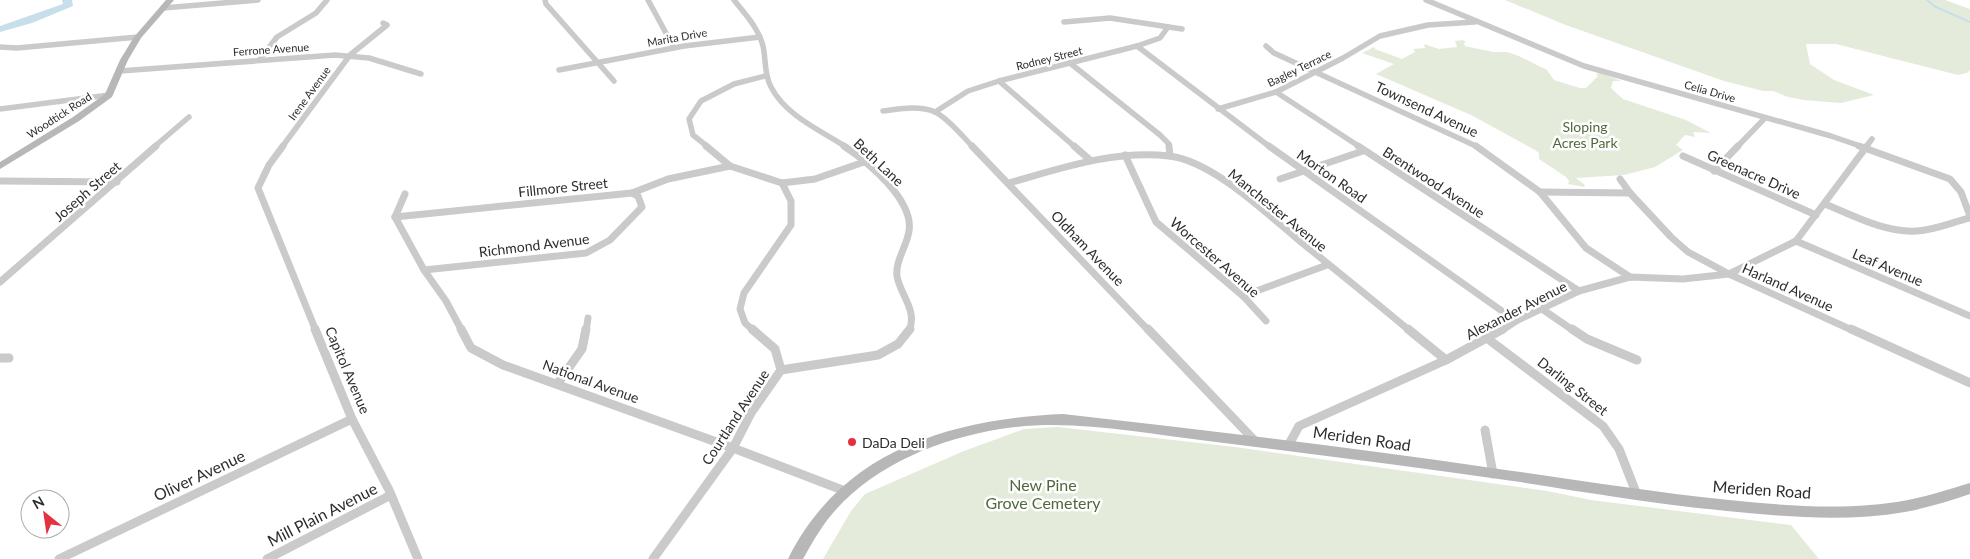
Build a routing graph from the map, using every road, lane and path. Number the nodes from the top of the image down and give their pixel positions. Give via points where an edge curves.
1 (170, 0) edge
2 (256, 0) edge
3 (327, 0) edge
4 (545, 0) edge
5 (648, 0) edge
6 (734, 0) edge
7 (1426, 0) edge
8 (163, 8) junction
9 (383, 22) dead end
10 (1064, 22) dead end
11 (1478, 22) junction
12 (1168, 26) junction
13 (1182, 29) dead end
14 (138, 37) junction
15 (760, 37) junction
16 (0, 46) edge
17 (673, 46) junction
18 (1137, 46) junction
19 (1266, 46) dead end
20 (350, 56) junction
21 (260, 59) junction
22 (598, 63) junction
23 (1070, 63) junction
24 (559, 70) dead end
25 (120, 71) junction
26 (1315, 72) junction
27 (421, 74) dead end
28 (765, 76) junction
29 (614, 81) dead end
30 (999, 81) junction
31 (1276, 92) junction
32 (108, 95) junction
33 (0, 109) edge
34 (1218, 109) junction
35 (883, 111) dead end
36 (935, 112) junction
37 (188, 117) dead end
38 (1765, 118) junction
39 (1872, 138) dead end
40 (1865, 148) junction
41 (1363, 151) junction
42 (1125, 155) junction
43 (1170, 156) junction
44 (1683, 156) dead end
45 (1090, 160) junction
46 (864, 162) junction
47 (0, 166) edge
48 (730, 166) junction
49 (1714, 171) junction
50 (1303, 172) junction
51 (1280, 179) dead end
52 (1620, 180) dead end
53 (0, 181) edge
54 (117, 182) junction
55 (1009, 183) junction
56 (782, 184) junction
57 (258, 188) joint
58 (1540, 192) junction
59 (632, 193) junction
60 (405, 194) dead end
61 (1630, 194) junction
62 (1825, 204) junction
63 (1816, 215) junction
64 (394, 217) junction
65 (1970, 217) edge
66 (1796, 241) junction
67 (1327, 265) junction
68 (424, 270) junction
69 (1729, 274) junction
70 (1630, 277) junction
71 (0, 282) edge
72 (1579, 291) junction
73 (1243, 296) junction
74 (1542, 309) junction
75 (1970, 316) edge
76 (588, 318) dead end
77 (1516, 321) junction
78 (1266, 322) dead end
79 (1488, 339) junction
80 (0, 358) edge
81 (9, 358) dead end
82 (1446, 360) junction
83 (1637, 360) dead end
84 (781, 370) junction
85 (558, 383) junction
86 (1970, 384) edge
87 (352, 419) junction
88 (1485, 430) dead end
89 (1256, 442) junction
90 (1288, 446) junction
91 (733, 448) junction
92 (1493, 474) junction
93 (1970, 488) edge
94 (845, 491) junction
95 (390, 495) junction
96 (1637, 495) junction
97 (59, 559) edge
98 (267, 559) edge
99 (418, 559) edge
100 (653, 559) edge
101 (795, 559) edge

1 - 8 main road, Woodtick Road
2 - 8 street
3 - 21 street via 309,20 275,38
4 - 22 street
5 - 17 street
6 - 15 street, Beth Lane
7 - 11 street, Celia Drive
8 - 14 main road, Woodtick Road
9 - 20 street, Irene Avenue via 387,24
10 - 12 street via 1102,16
11 - 26 street, Bagley Terrace via 1396,31 1380,36
11 - 38 street, Celia Drive via 1584,66
12 - 13 street
12 - 18 street, Rodney Street via 1160,38
14 - 16 street via 17,48
14 - 25 main road, Woodtick Road
15 - 17 street, Marita Drive
15 - 28 street, Beth Lane
17 - 22 street, Marita Drive
18 - 23 street, Rodney Street
18 - 34 street, Morton Road
19 - 26 street, Townsend Avenue
20 - 21 street, Ferrone Avenue
20 - 27 street, Ferrone Avenue via 369,58
20 - 57 street, Irene Avenue via 269,166
21 - 25 street, Ferrone Avenue
22 - 24 street
22 - 29 street
23 - 30 street, Rodney Street
23 - 43 street via 1160,135 1169,144
25 - 32 main road, Woodtick Road
26 - 31 street, Bagley Terrace
26 - 58 street, Townsend Avenue via 1472,143
28 - 46 street, Beth Lane via 785,107
28 - 48 street via 734,84 701,101 689,119 693,135
30 - 36 street, Rodney Street via 968,91
30 - 45 street
31 - 34 street, Bagley Terrace
31 - 41 street, Brentwood Avenue
32 - 33 street
32 - 47 main road, Woodtick Road
34 - 50 street, Morton Road
35 - 36 street, Oldham Avenue via 911,108
36 - 55 street, Oldham Avenue
37 - 54 street, Joseph Street
38 - 40 street, Celia Drive
38 - 49 street
39 - 40 street, Alexander Avenue
40 - 62 street, Alexander Avenue
40 - 65 street, Celia Drive via 1954,181 1960,187
41 - 50 street
41 - 72 street, Brentwood Avenue
42 - 43 street, Manchester Avenue
42 - 45 street, Manchester Avenue
42 - 73 street, Worcester Avenue via 1156,222
43 - 67 street, Manchester Avenue via 1192,162 1228,183
44 - 49 street, Greenacre Drive
45 - 55 street, Manchester Avenue
46 - 56 street via 814,179
46 - 84 street, Beth Lane via 902,202 910,217 909,238 897,274 902,294 912,313 911,327 896,346 878,355
48 - 56 street
48 - 59 street, Fillmore Street via 673,176
49 - 63 street, Greenacre Drive
50 - 51 street
50 - 77 street, Morton Road
52 - 61 street, Harland Avenue
53 - 54 street
54 - 71 street, Joseph Street
55 - 89 street, Oldham Avenue
56 - 84 street, Courtland Avenue via 791,200 791,225 744,293 740,309 745,323 775,349
57 - 87 street, Capitol Avenue
58 - 61 street
58 - 70 street, Townsend Avenue via 1586,248
59 - 64 street, Fillmore Street
59 - 68 street, Richmond Avenue via 638,196 642,207 619,233 597,250
60 - 64 street
61 - 69 street, Harland Avenue via 1688,252
62 - 63 street, Alexander Avenue
62 - 65 street, Celia Drive via 1901,230 1923,230
63 - 66 street, Alexander Avenue
64 - 68 street, National Avenue
66 - 69 street, Alexander Avenue
66 - 75 street, Leaf Avenue
67 - 73 street
67 - 82 street, Manchester Avenue
68 - 85 street, National Avenue via 446,301 471,348 503,365
69 - 70 street, Alexander Avenue via 1683,279
69 - 86 street, Harland Avenue
70 - 72 street, Alexander Avenue
72 - 74 street, Alexander Avenue
73 - 78 street, Worcester Avenue
74 - 77 street, Alexander Avenue
74 - 83 street via 1587,339
76 - 85 street via 582,349
77 - 79 street, Alexander Avenue
79 - 82 street, Alexander Avenue
79 - 96 street, Darling Street via 1603,426 1619,448
80 - 81 street
82 - 90 street, Alexander Avenue via 1299,426
84 - 91 street, Courtland Avenue via 751,413
85 - 91 street, National Avenue
87 - 95 street, Capitol Avenue
87 - 97 street, Oliver Avenue
88 - 92 street
89 - 90 main road, Meriden Road
89 - 94 main road, Meriden Road via 1063,419 1029,420 967,431 910,451 883,464
90 - 92 main road, Meriden Road
91 - 94 street, National Avenue
91 - 100 street, Courtland Avenue
92 - 96 main road, Meriden Road
93 - 96 main road, Meriden Road via 1910,507 1859,512 1788,511
94 - 101 main road, Meriden Road via 830,506
95 - 98 street, Mill Plain Avenue
95 - 99 street, Capitol Avenue

